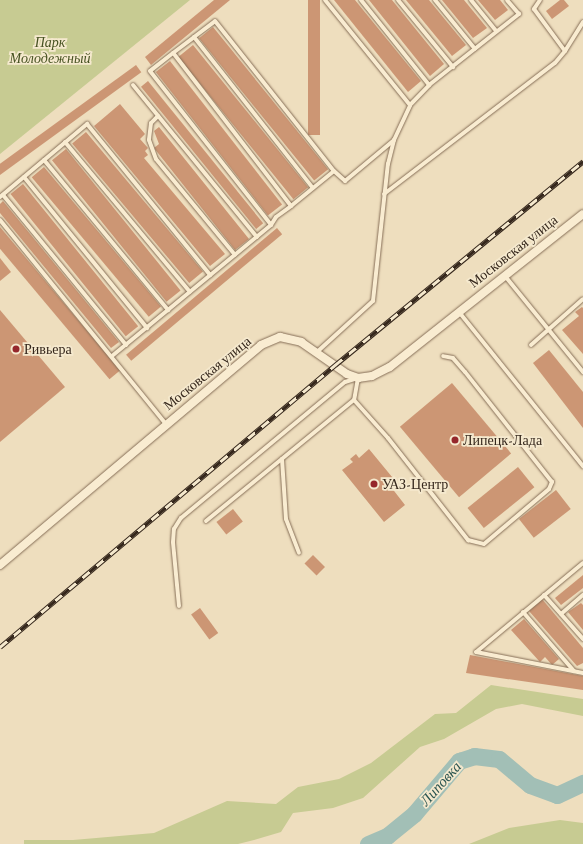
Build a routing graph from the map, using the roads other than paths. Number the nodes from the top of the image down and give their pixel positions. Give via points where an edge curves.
1 (325, 0) edge
2 (361, 0) edge
3 (398, 0) edge
4 (435, 0) edge
5 (471, 0) edge
6 (507, 0) edge
7 (540, 0) edge
8 (583, 22) edge
9 (496, 31) junction
10 (194, 37) junction
11 (475, 49) junction
12 (565, 51) junction
13 (173, 54) junction
14 (453, 67) junction
15 (133, 85) dead end
16 (429, 86) junction
17 (410, 105) junction
18 (158, 116) junction
19 (394, 140) junction
20 (66, 142) junction
21 (44, 160) junction
22 (334, 171) junction
23 (24, 177) junction
24 (313, 188) junction
25 (384, 194) junction
26 (1, 196) edge
27 (291, 206) junction
28 (583, 214) edge
29 (0, 220) edge
30 (271, 225) junction
31 (257, 237) junction
32 (235, 255) junction
33 (504, 274) junction
34 (210, 275) junction
35 (190, 292) junction
36 (583, 299) edge
37 (168, 310) junction
38 (458, 311) junction
39 (146, 328) junction
40 (549, 329) junction
41 (126, 345) junction
42 (531, 345) dead end
43 (317, 352) junction
44 (112, 356) junction
45 (443, 356) dead end
46 (583, 372) edge
47 (358, 378) junction
48 (354, 400) junction
49 (166, 424) junction
50 (282, 459) junction
51 (583, 466) edge
52 (206, 522) dead end
53 (299, 553) dead end
54 (583, 563) edge
55 (0, 565) edge
56 (544, 595) junction
57 (583, 596) edge
58 (179, 606) dead end
59 (523, 612) junction
60 (561, 614) junction
61 (583, 639) edge
62 (574, 671) junction
63 (583, 673) edge

1 - 17 lane
2 - 16 lane
3 - 14 lane
4 - 11 lane
5 - 9 lane
6 - 9 lane via 519,14
7 - 12 lane via 534,9
8 - 12 lane
9 - 11 lane
10 - 13 lane
10 - 22 lane via 215,21
10 - 24 lane
11 - 14 lane
12 - 25 lane via 555,63
13 - 27 lane
13 - 30 lane via 150,71
14 - 16 lane
15 - 18 lane
16 - 17 lane
17 - 19 lane
18 - 31 lane
18 - 32 lane via 151,123 149,140 156,159
19 - 22 lane via 345,181
19 - 25 lane
20 - 21 lane
20 - 34 lane via 87,124
20 - 35 lane
21 - 23 lane
21 - 37 lane
22 - 24 lane
23 - 26 lane
23 - 39 lane
24 - 27 lane
25 - 43 lane via 373,301
26 - 41 lane
27 - 30 lane via 276,217
28 - 33 street, Московская улица
29 - 44 lane
30 - 31 lane
31 - 32 lane
32 - 34 lane
33 - 38 street, Московская улица
33 - 40 lane
34 - 35 lane
35 - 37 lane
36 - 40 lane
37 - 39 lane
38 - 47 street, Московская улица via 390,367 372,376
38 - 51 lane
39 - 41 lane
40 - 42 lane
40 - 46 lane
41 - 44 lane
43 - 47 street, Московская улица via 340,370
43 - 49 street, Московская улица via 301,342 280,337 261,345
44 - 49 lane
45 - 48 lane via 453,358 552,482 549,489 484,544 468,540 388,438
47 - 48 lane
47 - 58 lane via 345,382 181,518 174,529 173,542
48 - 50 lane
49 - 55 street, Московская улица
50 - 52 lane
50 - 53 lane via 286,519
54 - 56 lane
56 - 59 lane
56 - 60 lane
57 - 60 lane
59 - 62 lane
59 - 62 lane via 476,652
60 - 61 lane
62 - 63 lane

